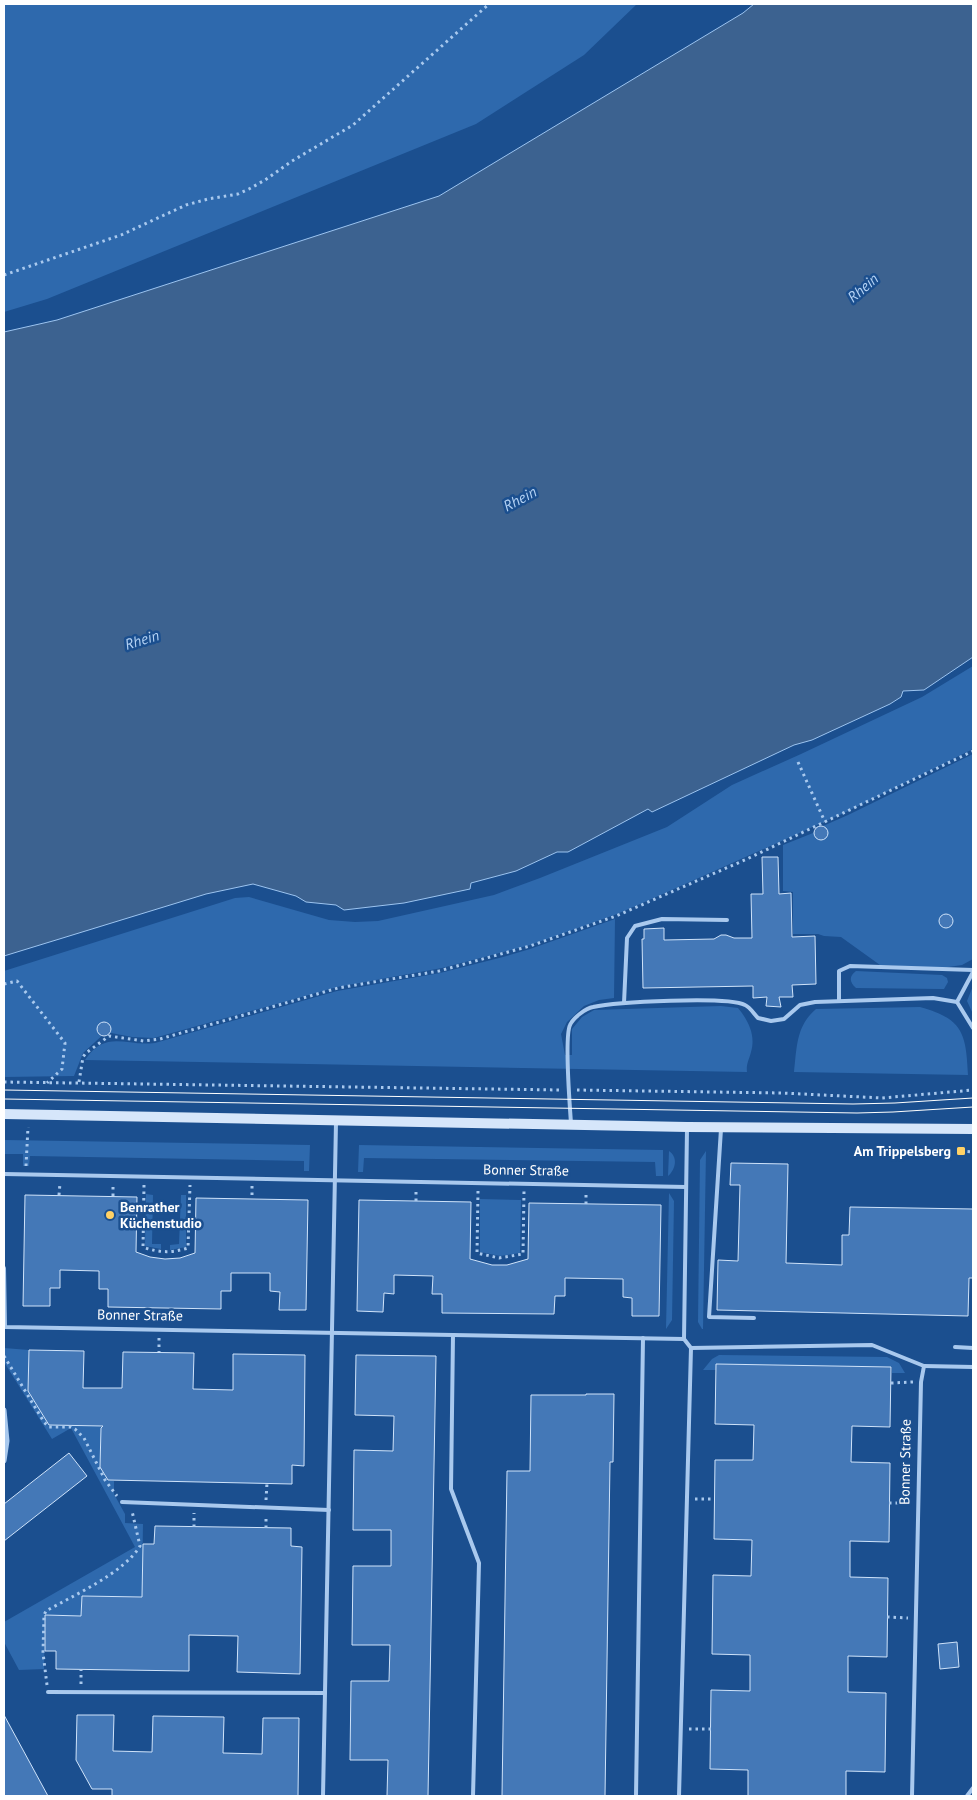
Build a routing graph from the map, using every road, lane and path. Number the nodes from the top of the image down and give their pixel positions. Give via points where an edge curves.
1 (489, 4) edge
2 (4, 275) edge
3 (973, 751) edge
4 (798, 762) dead end
5 (825, 822) junction
6 (727, 920) dead end
7 (973, 971) edge
8 (4, 984) edge
9 (839, 1001) junction
10 (957, 1002) junction
11 (624, 1003) junction
12 (973, 1028) edge
13 (4, 1082) edge
14 (78, 1082) junction
15 (46, 1083) junction
16 (569, 1090) junction
17 (973, 1090) edge
18 (4, 1114) edge
19 (28, 1114) junction
20 (336, 1120) junction
21 (571, 1124) junction
22 (686, 1127) junction
23 (721, 1127) junction
24 (973, 1129) edge
25 (961, 1151) dead end
26 (973, 1152) edge
27 (4, 1174) edge
28 (26, 1174) junction
29 (144, 1176) junction
30 (190, 1177) junction
31 (335, 1180) junction
32 (478, 1182) junction
33 (524, 1183) junction
34 (686, 1187) junction
35 (4, 1268) edge
36 (754, 1318) dead end
37 (332, 1333) junction
38 (453, 1335) junction
39 (643, 1338) junction
40 (684, 1338) junction
41 (955, 1347) dead end
42 (691, 1348) junction
43 (973, 1348) edge
44 (4, 1356) edge
45 (924, 1366) junction
46 (973, 1367) edge
47 (921, 1382) junction
48 (891, 1383) dead end
49 (4, 1410) edge
50 (4, 1461) edge
51 (687, 1499) junction
52 (714, 1499) dead end
53 (122, 1502) joint
54 (131, 1503) junction
55 (889, 1503) dead end
56 (918, 1503) junction
57 (329, 1510) junction
58 (887, 1617) dead end
59 (916, 1618) junction
60 (48, 1692) joint
61 (325, 1693) junction
62 (680, 1729) junction
63 (711, 1729) dead end
64 (973, 1788) edge
65 (323, 1796) edge
66 (473, 1796) edge
67 (636, 1796) edge
68 (678, 1796) edge
69 (912, 1796) edge
70 (967, 1796) edge

1 - 2 path via 353,125 257,185 238,194 186,205 121,235
3 - 5 path
4 - 5 path
5 - 14 path via 616,916 530,946 439,971 338,988 160,1039 144,1041 109,1036 83,1057
6 - 11 lane via 662,919 635,926 627,938
7 - 9 lane via 850,966 839,971
7 - 10 lane
8 - 15 path via 18,980 65,1043 62,1069
9 - 10 lane via 933,998
9 - 11 lane via 800,1005 784,1019 772,1021 758,1018 746,1005 728,1000
10 - 12 lane
11 - 16 lane via 592,1007 570,1024 567,1040
13 - 15 path
14 - 15 path
14 - 16 path
16 - 17 path via 882,1098
16 - 21 lane
18 - 19 main road
19 - 20 main road
19 - 28 path
20 - 21 main road
20 - 31 lane
21 - 22 main road
22 - 23 main road
22 - 34 lane
23 - 24 main road
23 - 36 lane via 709,1317
25 - 26 path
27 - 28 lane, Bonner Straße
28 - 29 lane, Bonner Straße
29 - 30 lane, Bonner Straße
29 - 30 path via 143,1247 166,1252 188,1248
30 - 31 lane, Bonner Straße
31 - 32 lane, Bonner Straße
31 - 37 lane
32 - 33 lane, Bonner Straße
32 - 33 path via 477,1253 499,1258 523,1254
33 - 34 lane, Bonner Straße
34 - 40 lane
35 - 37 lane, Bonner Straße via 5,1327
37 - 38 lane, Bonner Straße
37 - 57 lane
38 - 39 lane, Bonner Straße
38 - 66 lane via 451,1489 478,1562
39 - 40 lane, Bonner Straße
39 - 67 lane
40 - 42 lane
41 - 43 lane
42 - 45 lane via 872,1345
42 - 51 lane
44 - 53 path via 44,1422 49,1427 75,1429 84,1438 105,1480
45 - 46 lane
45 - 47 lane, Bonner Straße
47 - 48 path
47 - 56 lane, Bonner Straße
49 - 50 street via 7,1442
51 - 52 path
51 - 62 lane
53 - 54 lane
54 - 57 lane
54 - 60 path via 140,1546 135,1554 119,1569 44,1615 43,1653
55 - 56 path
56 - 59 lane, Bonner Straße
57 - 61 lane
58 - 59 path
59 - 69 lane, Bonner Straße
60 - 61 lane
61 - 65 lane
62 - 63 path
62 - 68 lane
64 - 70 lane

